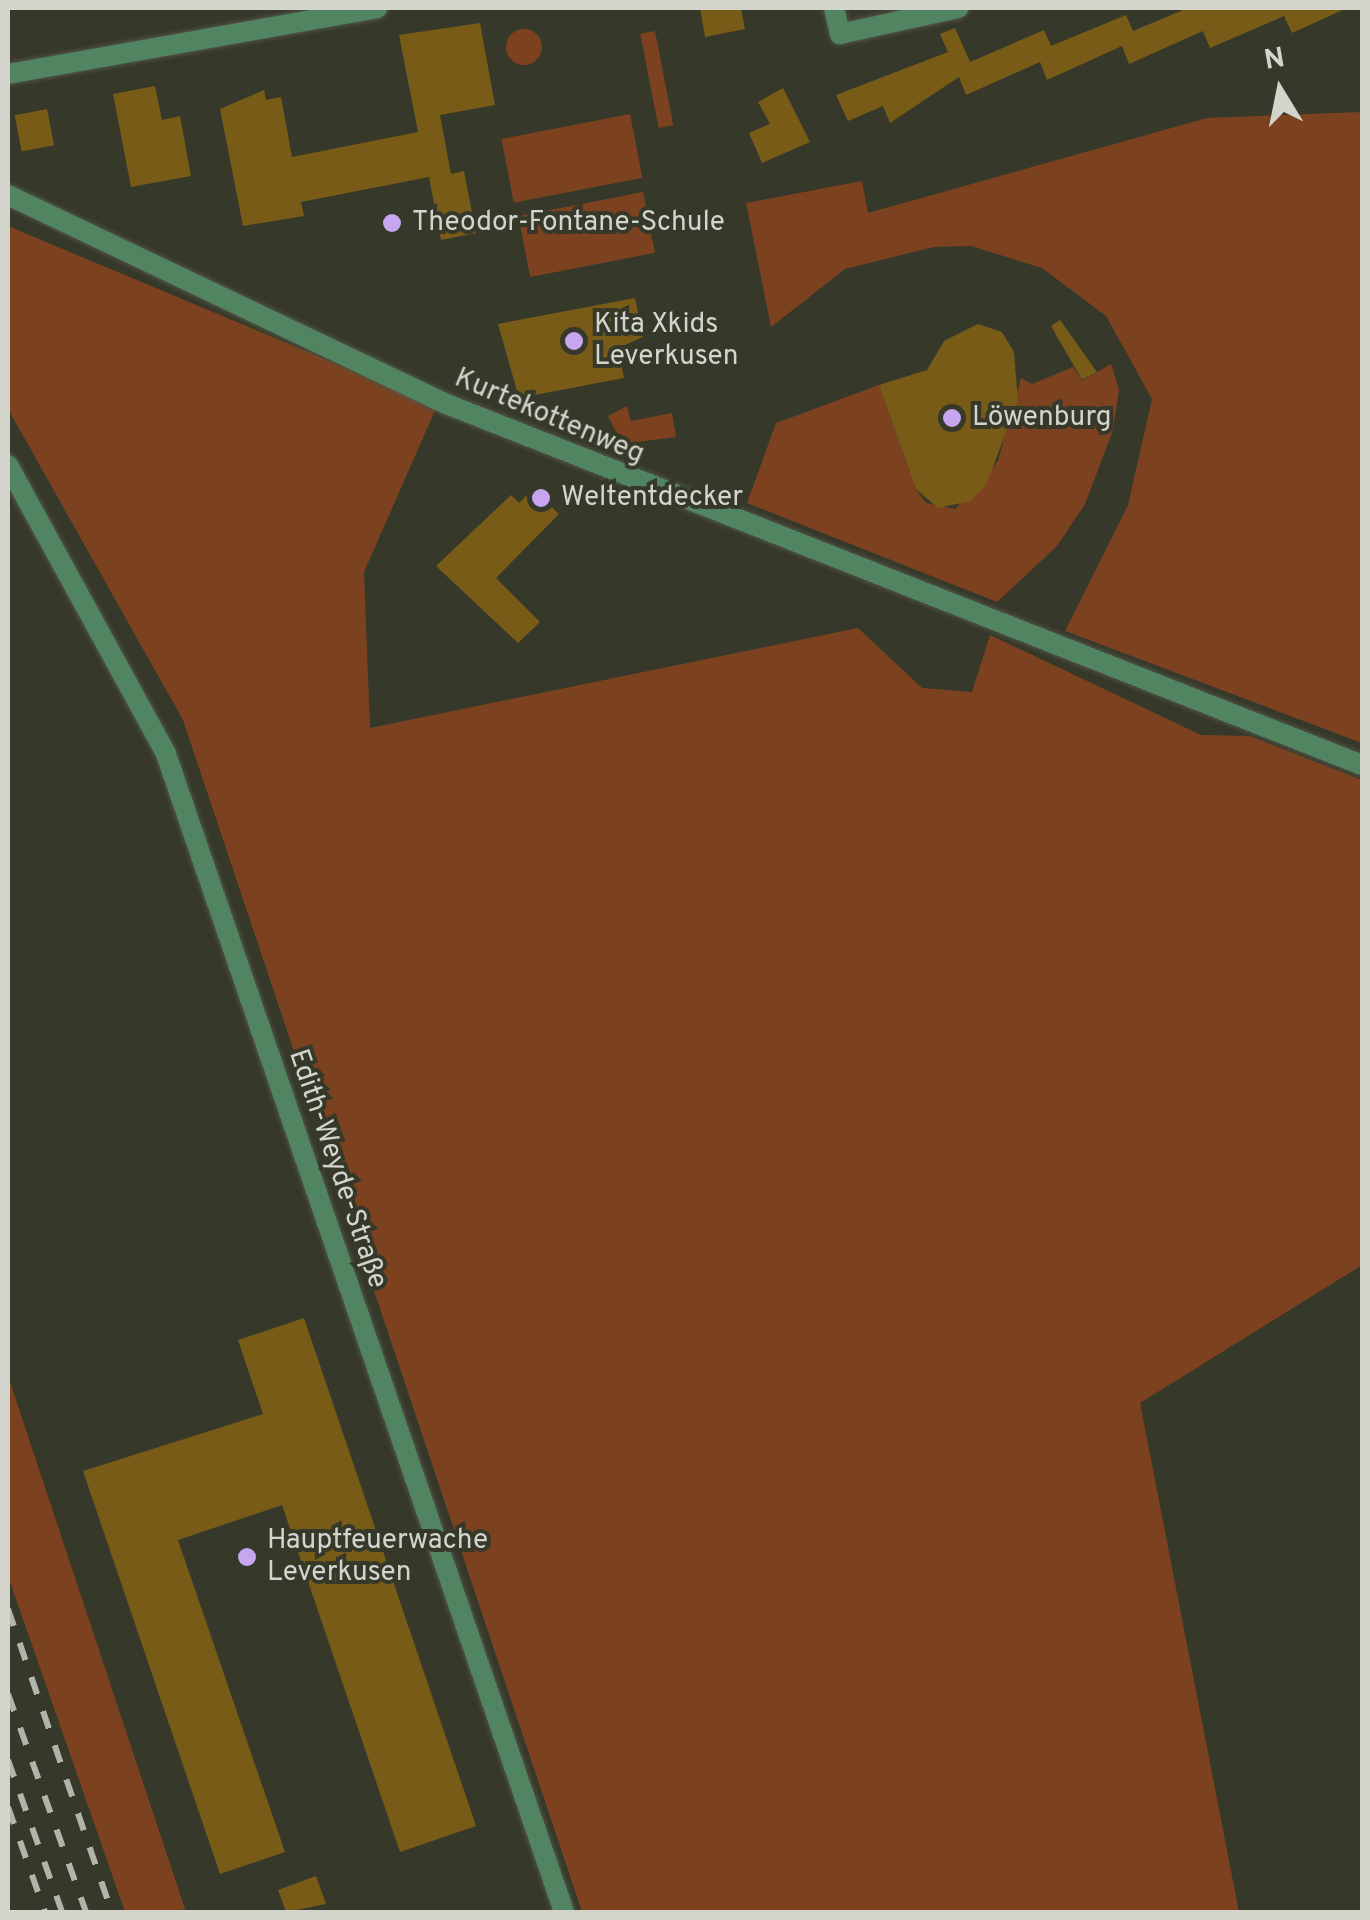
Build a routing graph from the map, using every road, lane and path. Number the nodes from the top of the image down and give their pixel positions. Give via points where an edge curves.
1 (377, 8) edge
2 (834, 8) edge
3 (958, 8) edge
4 (8, 74) edge
5 (8, 196) edge
6 (8, 465) edge
7 (1362, 765) edge
8 (564, 1912) edge

1 - 4 street
2 - 3 street via 840,34
5 - 7 street, Kurtekottenweg via 449,405
6 - 8 street, Edith-Weyde-Straße via 166,754

